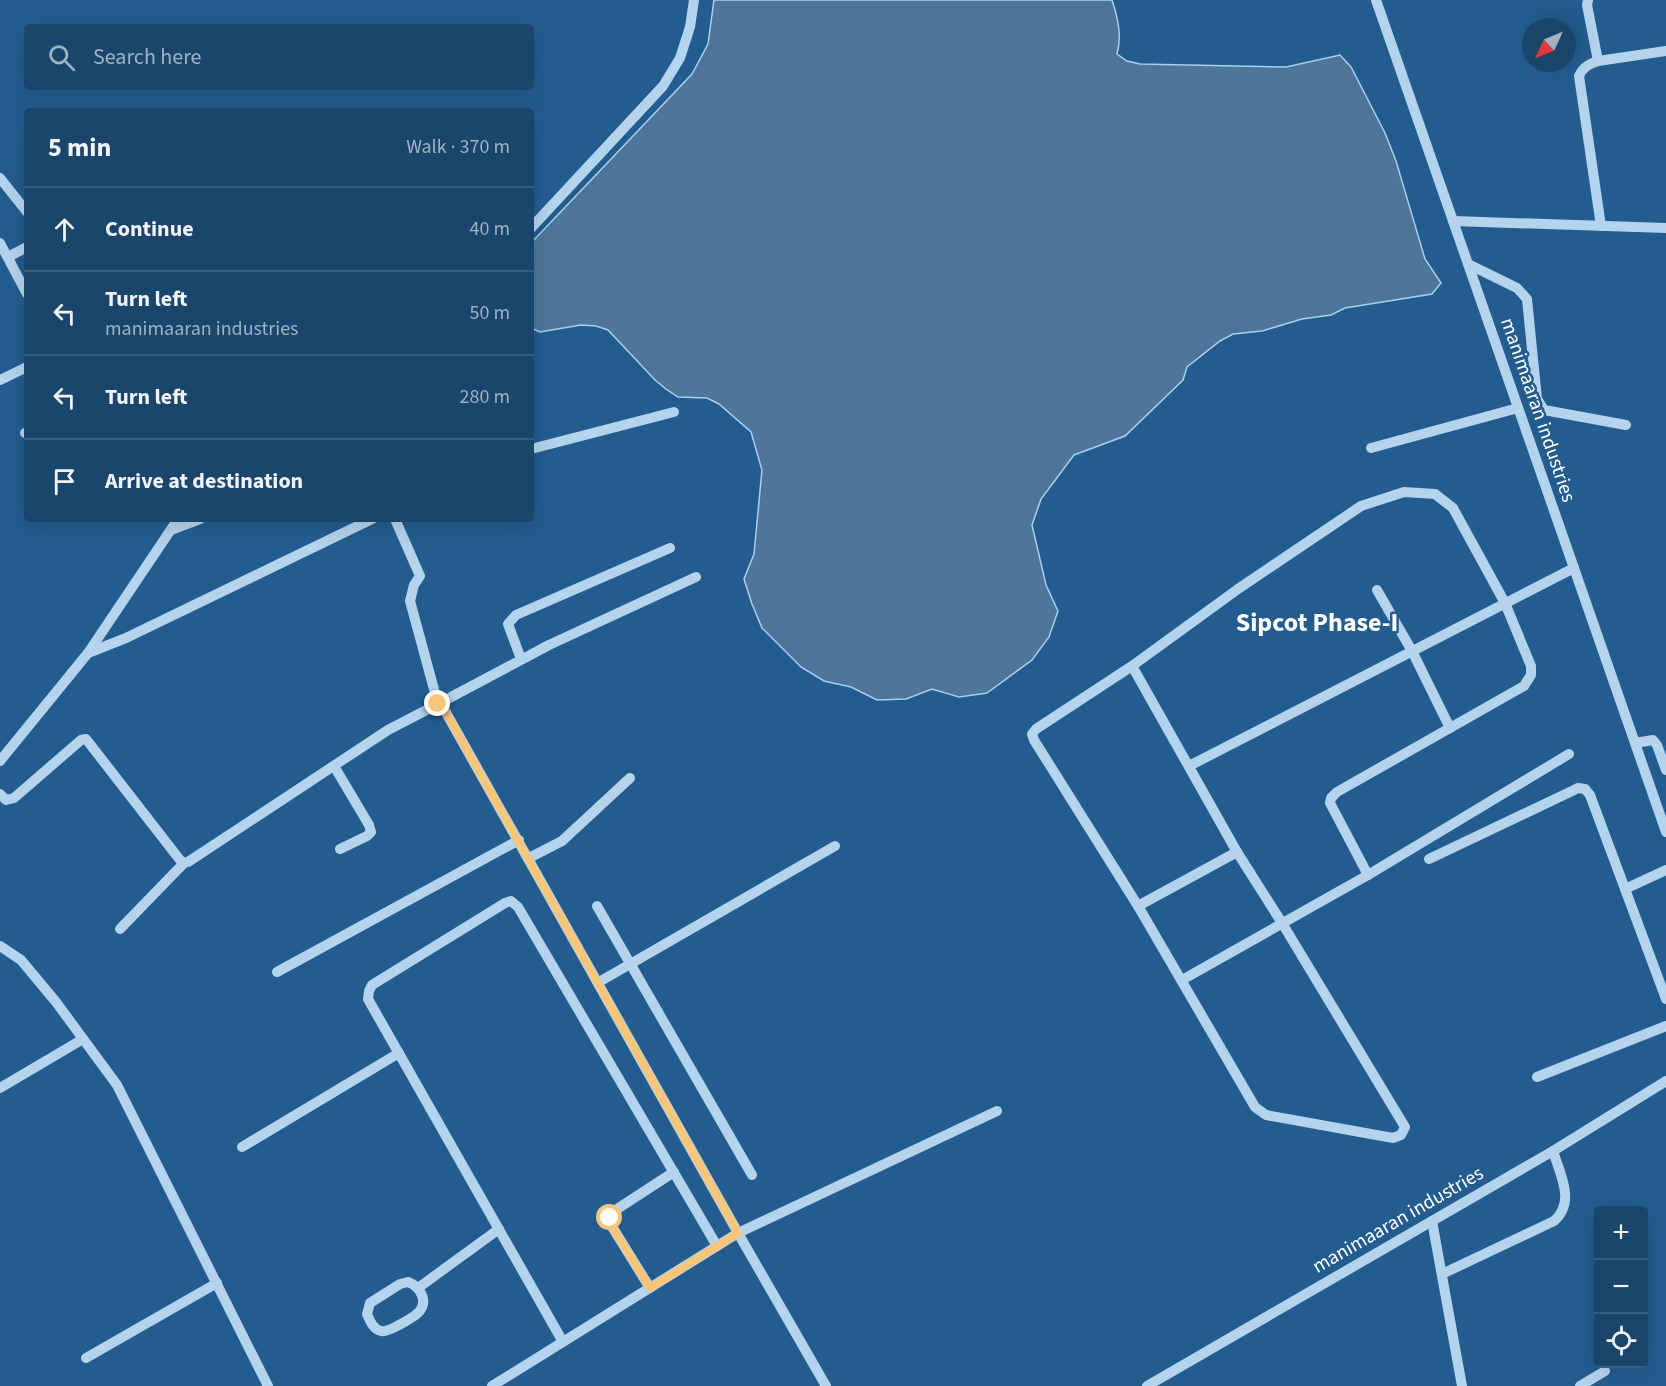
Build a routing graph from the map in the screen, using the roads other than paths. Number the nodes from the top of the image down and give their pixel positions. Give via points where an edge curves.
1 (694, 0) edge
2 (1376, 0) edge
3 (1588, 0) edge
4 (1666, 51) edge
5 (1598, 61) junction
6 (0, 178) edge
7 (24, 208) edge
8 (1453, 221) junction
9 (534, 225) edge
10 (1601, 226) junction
11 (1666, 228) edge
12 (0, 243) edge
13 (24, 248) edge
14 (8, 256) junction
15 (1468, 264) junction
16 (24, 288) edge
17 (24, 368) edge
18 (0, 380) edge
19 (1518, 408) junction
20 (674, 412) dead end
21 (1626, 425) dead end
22 (534, 447) edge
23 (1371, 448) dead end
24 (176, 522) edge
25 (192, 522) edge
26 (366, 522) edge
27 (396, 522) edge
28 (171, 530) junction
29 (670, 549) dead end
30 (1574, 567) junction
31 (696, 577) dead end
32 (1377, 590) dead end
33 (1504, 603) junction
34 (1412, 651) junction
35 (88, 653) junction
36 (521, 659) junction
37 (1132, 666) junction
38 (438, 704) junction
39 (1450, 728) junction
40 (1635, 743) junction
41 (1569, 754) dead end
42 (0, 761) edge
43 (334, 766) junction
44 (1189, 766) junction
45 (1666, 770) edge
46 (630, 778) dead end
47 (0, 794) edge
48 (1666, 832) edge
49 (519, 840) junction
50 (835, 846) dead end
51 (340, 849) dead end
52 (1237, 852) junction
53 (529, 858) junction
54 (1429, 859) dead end
55 (184, 863) junction
56 (1666, 870) edge
57 (1368, 875) junction
58 (1625, 889) junction
59 (597, 906) dead end
60 (1138, 906) junction
61 (1282, 923) junction
62 (120, 929) dead end
63 (0, 946) edge
64 (630, 964) junction
65 (277, 972) dead end
66 (1182, 980) junction
67 (599, 982) junction
68 (1666, 999) edge
69 (1666, 1026) edge
70 (83, 1039) junction
71 (399, 1053) junction
72 (1537, 1077) dead end
73 (1666, 1081) edge
74 (0, 1088) edge
75 (997, 1111) dead end
76 (242, 1147) dead end
77 (1553, 1151) junction
78 (674, 1172) junction
79 (752, 1175) dead end
80 (1432, 1221) junction
81 (499, 1229) junction
82 (738, 1233) junction
83 (717, 1246) junction
84 (1442, 1274) junction
85 (216, 1283) junction
86 (418, 1288) junction
87 (650, 1288) junction
88 (563, 1342) junction
89 (86, 1358) dead end
90 (1605, 1371) dead end
91 (268, 1386) edge
92 (492, 1386) edge
93 (826, 1386) edge
94 (1147, 1386) edge
95 (1462, 1386) edge
96 (1580, 1386) edge

1 - 9 street via 680,58 663,86
2 - 8 street, manimaaran industries
3 - 5 street
4 - 5 street
5 - 10 street via 1581,70 1579,76
6 - 7 street
8 - 10 street
8 - 15 street, manimaaran industries
10 - 11 street
12 - 14 street
13 - 14 street
14 - 16 street
15 - 19 street, manimaaran industries
15 - 21 street via 1517,288 1527,299 1537,399 1544,410
17 - 18 street
19 - 23 street
19 - 30 street, manimaaran industries
20 - 22 street
24 - 28 street
25 - 28 street
26 - 35 street
27 - 38 street via 420,576 410,601
28 - 35 street
29 - 36 street via 516,615 508,624
30 - 33 street
30 - 40 street, manimaaran industries
31 - 36 street
32 - 34 street
33 - 34 street
33 - 37 street via 1453,508 1435,494 1404,492 1361,506
33 - 39 street via 1531,666 1528,682
34 - 39 street
34 - 44 street
35 - 42 street
36 - 38 street
37 - 44 street
37 - 60 street via 1032,735
38 - 43 street via 388,730
38 - 49 street
39 - 57 street via 1331,798 1330,803
40 - 45 street via 1653,740
40 - 48 street, manimaaran industries
41 - 57 street
43 - 51 street via 371,832
43 - 55 street
44 - 52 street
46 - 53 street via 562,841
47 - 55 street via 6,800 14,798 86,739
49 - 53 street
49 - 65 street
50 - 64 street
52 - 60 street
52 - 61 street
53 - 67 street
54 - 58 street via 1578,788 1585,789
55 - 62 street
56 - 58 street
57 - 61 street
58 - 68 street
59 - 64 street
60 - 66 street
61 - 66 street
61 - 66 street via 1405,1127 1401,1135 1394,1138 1260,1112
63 - 70 street via 21,960
64 - 67 street
64 - 79 street
67 - 82 street
69 - 72 street
70 - 74 street
70 - 85 street via 117,1085
71 - 76 street
71 - 78 street via 368,999 372,985 512,901
71 - 81 street
73 - 77 street, manimaaran industries
75 - 82 street
77 - 80 street, manimaaran industries
77 - 84 street via 1566,1194 1560,1216
78 - 83 street
78 - 87 street via 614,1211 610,1218
80 - 84 street
80 - 94 street, manimaaran industries
81 - 86 street
81 - 88 street
82 - 83 street
82 - 93 street
83 - 87 street
84 - 95 street
85 - 89 street
85 - 91 street
86 - 86 street via 422,1293 420,1311 388,1331 372,1325 367,1314 370,1303 400,1284 408,1282
87 - 88 street
88 - 92 street
90 - 96 street

